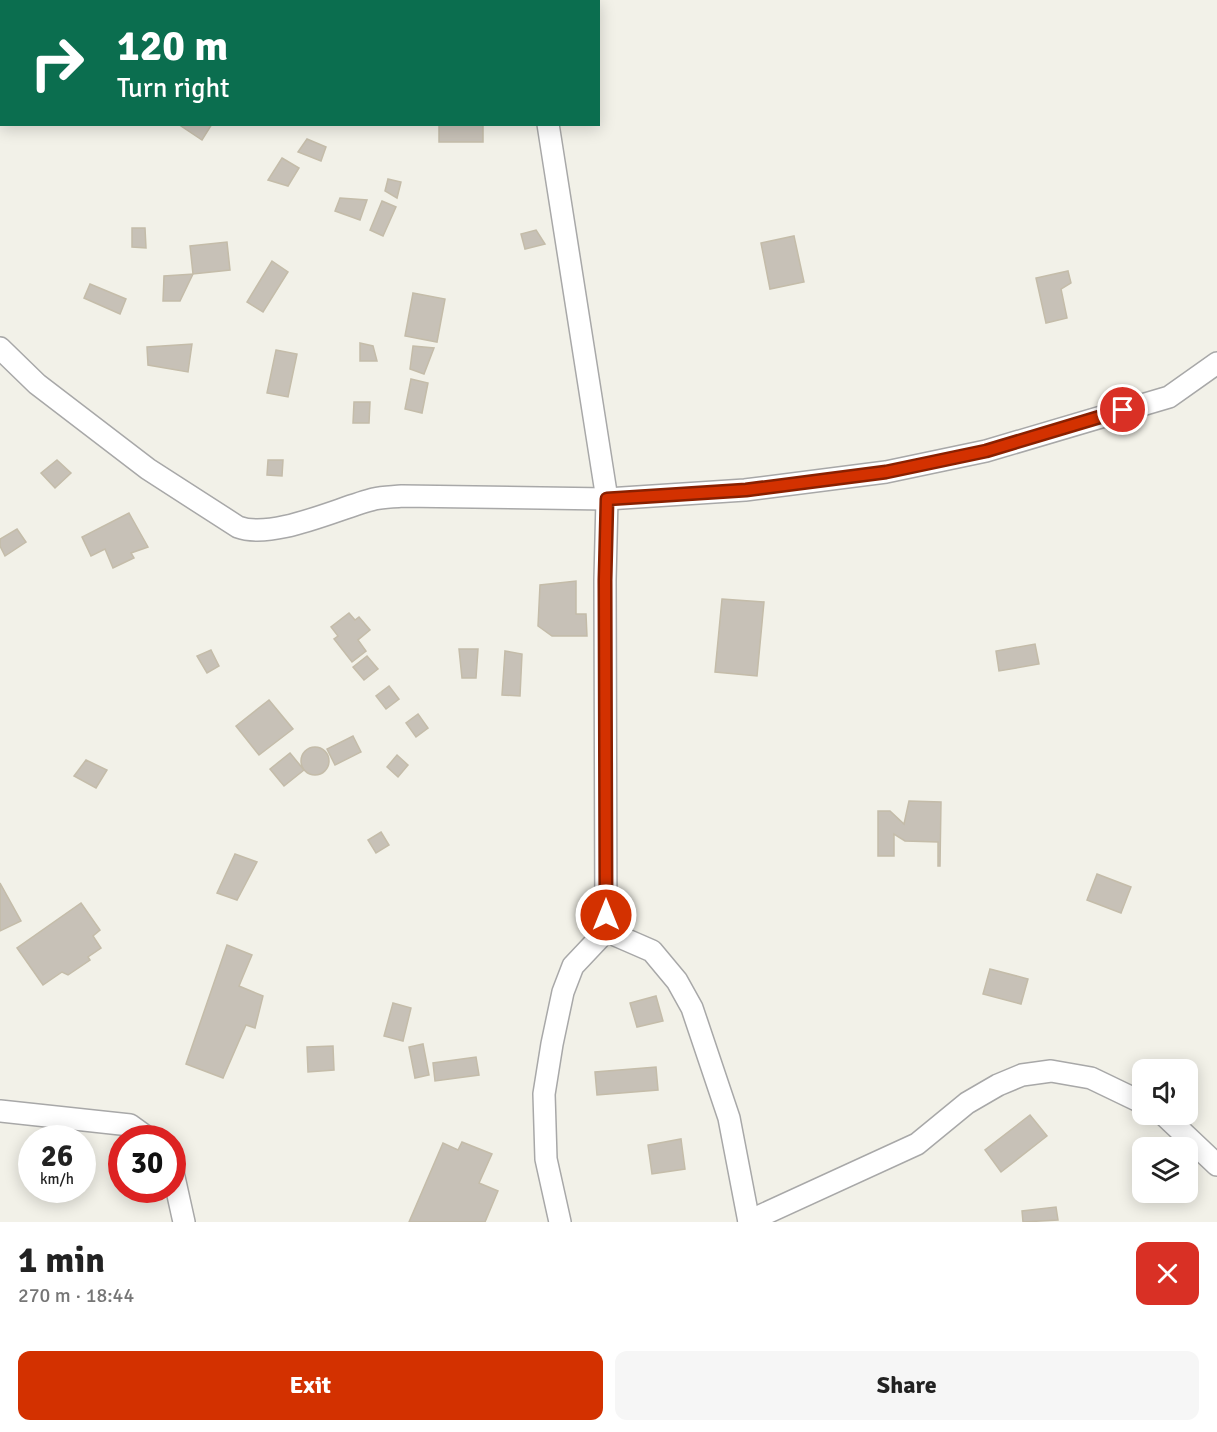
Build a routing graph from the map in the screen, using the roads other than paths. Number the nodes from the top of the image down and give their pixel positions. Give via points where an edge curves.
1 (548, 126) edge
2 (0, 348) edge
3 (1217, 363) edge
4 (607, 499) junction
5 (606, 931) junction
6 (1132, 1098) edge
7 (0, 1111) edge
8 (130, 1125) edge
9 (1175, 1125) edge
10 (1217, 1165) edge
11 (180, 1203) edge
12 (184, 1222) edge
13 (560, 1222) edge
14 (749, 1222) edge

1 - 4 street
2 - 4 street via 37,384 148,469 246,530 280,527 375,499 402,496
3 - 4 street via 1169,397 986,451 886,472 746,490
4 - 5 street
5 - 13 street via 573,966 563,992 544,1094 546,1159
5 - 14 street via 652,951 678,981 692,1008 729,1118
6 - 14 street via 1091,1078 1051,1071 1022,1075 967,1103 916,1144
7 - 8 street
9 - 10 street
11 - 12 street

